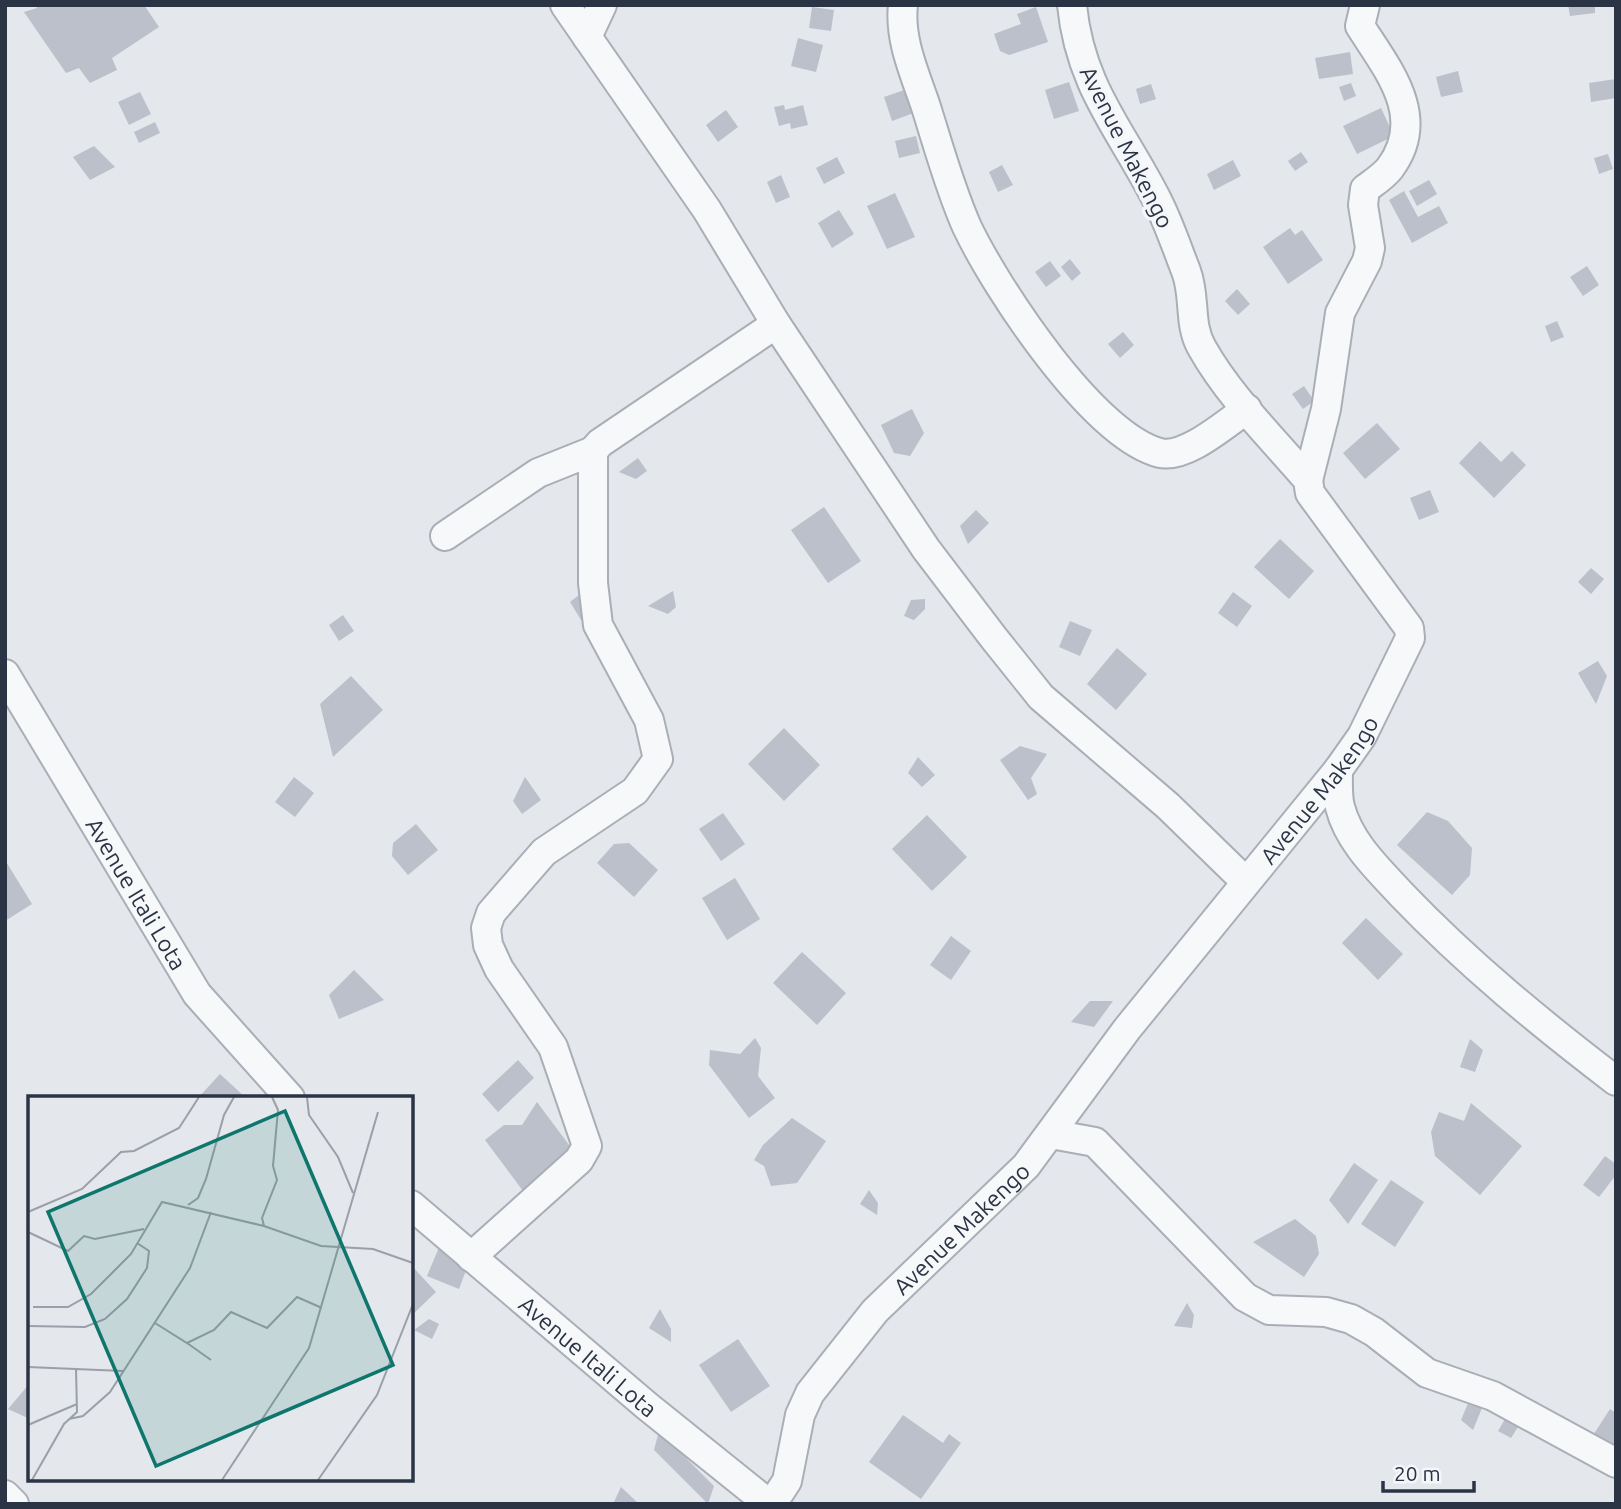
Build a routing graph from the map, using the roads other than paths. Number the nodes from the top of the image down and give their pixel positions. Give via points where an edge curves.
1 (565, 5) edge
2 (602, 5) edge
3 (903, 5) edge
4 (1072, 5) edge
5 (1365, 5) edge
6 (587, 37) junction
7 (776, 324) junction
8 (1247, 409) junction
9 (593, 451) junction
10 (1308, 480) junction
11 (445, 536) dead end
12 (5, 674) edge
13 (1338, 770) junction
14 (1245, 881) junction
15 (1616, 1081) edge
16 (288, 1096) edge
17 (1051, 1133) junction
18 (413, 1207) edge
19 (471, 1257) junction
20 (1616, 1464) edge
21 (5, 1495) edge
22 (14, 1504) edge
23 (771, 1504) edge

1 - 6 street
2 - 6 street
3 - 8 street via 901,23 909,60 946,174 968,228 1034,338 1092,405 1131,439 1160,453 1179,454
4 - 8 street, Avenue Makengo via 1086,71 1159,203 1188,277 1192,328 1202,349
5 - 10 street via 1360,26 1401,89 1406,136 1390,169 1365,189 1370,248 1339,313 1326,409
6 - 7 street via 707,210
7 - 9 street
7 - 14 street via 926,549 1041,697 1168,806
8 - 10 street, Avenue Makengo
9 - 11 street via 538,473
9 - 19 street via 593,583 598,625 649,720 658,760 635,791 544,852 491,913 486,928 488,945 499,969 553,1047 587,1146 579,1160
10 - 13 street, Avenue Makengo via 1310,493 1410,633 1362,736
12 - 16 street, Avenue Itali Lota via 197,994
13 - 14 street, Avenue Makengo
13 - 15 street via 1339,806 1354,840 1385,877 1506,995
14 - 17 street, Avenue Makengo
17 - 20 street via 1095,1142 1256,1304 1269,1310 1326,1312 1351,1319 1423,1371 1493,1396
17 - 23 street, Avenue Makengo via 1026,1166 875,1311 810,1393 800,1415 787,1481
18 - 19 street, Avenue Itali Lota
19 - 23 street, Avenue Itali Lota
21 - 22 street

